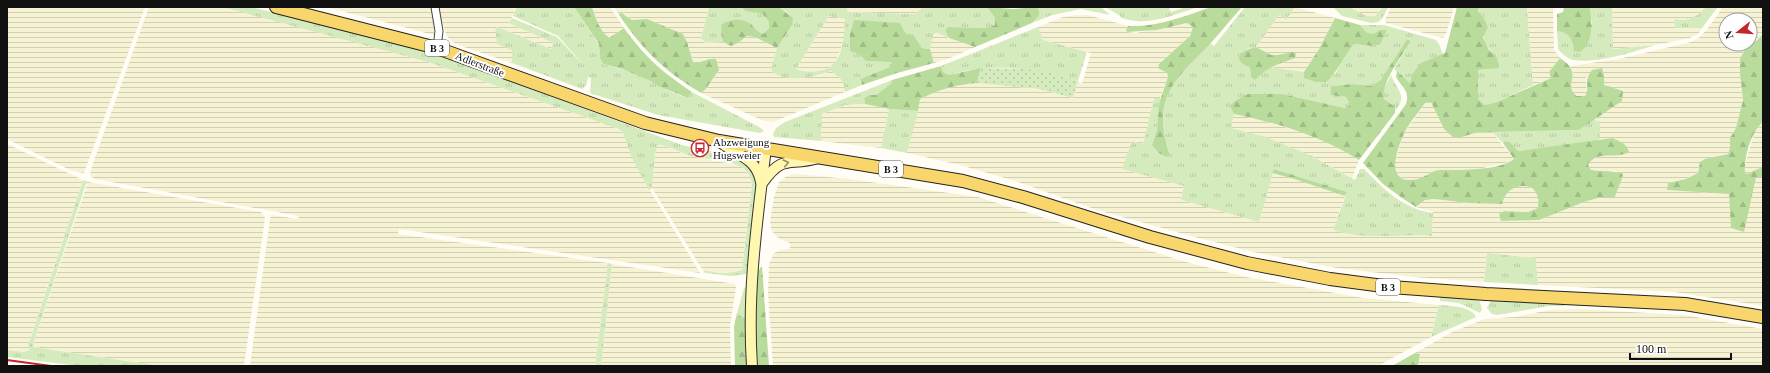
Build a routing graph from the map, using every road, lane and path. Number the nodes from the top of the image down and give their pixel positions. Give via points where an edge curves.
1 (276, 7) edge
2 (435, 7) edge
3 (437, 48) junction
4 (719, 141) junction
5 (766, 148) junction
6 (819, 157) junction
7 (762, 184) junction
8 (1763, 317) edge
9 (752, 366) edge

1 - 3 main road, Adlerstraße / B 3
2 - 3 street via 440,31
3 - 4 main road, Adlerstraße / B 3 via 645,123
4 - 5 main road, B 3
4 - 7 street via 729,150 751,161 760,174
5 - 6 main road, B 3
5 - 7 street
7 -> 6 street via 779,165
6 - 8 main road, B 3 via 963,181 1023,197 1150,238 1246,263 1330,279 1391,287 1685,304
7 - 9 street via 750,310

